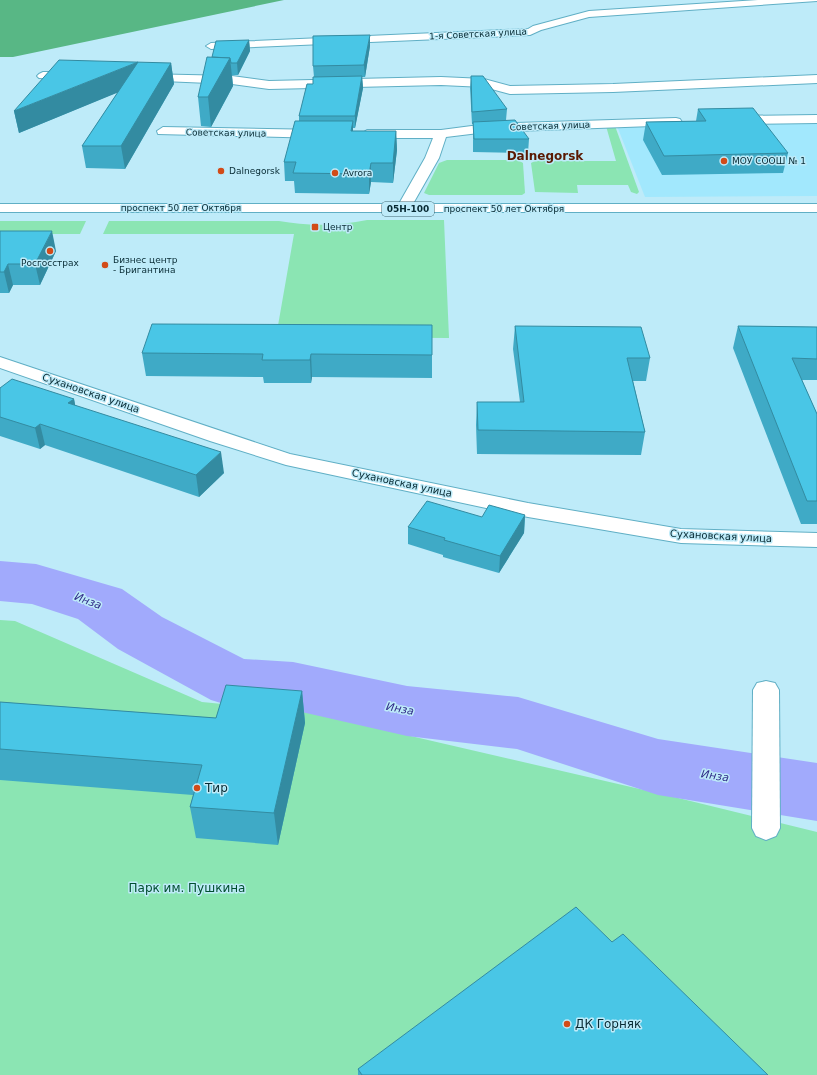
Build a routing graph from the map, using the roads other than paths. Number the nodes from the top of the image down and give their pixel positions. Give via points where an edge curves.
1 (813, 0) edge
2 (211, 46) dead end
3 (43, 76) edge
4 (86, 77) edge
5 (132, 78) edge
6 (817, 79) edge
7 (817, 119) edge
8 (716, 121) edge
9 (692, 122) edge
10 (163, 131) dead end
11 (333, 134) edge
12 (356, 134) edge
13 (441, 134) junction
14 (0, 208) edge
15 (817, 208) edge
16 (403, 210) junction
17 (0, 362) edge
18 (817, 540) edge
19 (766, 690) dead end
20 (766, 828) dead end

1 - 2 street, 1-я Советская улица via 674,6 595,13 530,32
3 - 4 street
5 - 6 street via 232,80 269,85 441,81 484,83 510,90 628,88
7 - 8 street
9 - 13 street, Советская улица via 486,128
10 - 11 street, Советская улица
12 - 13 street, Советская улица
13 - 16 street via 432,158
14 - 16 street, проспект 50 лет Октября / 05Н-100
15 - 16 street, проспект 50 лет Октября / 05Н-100
17 - 18 street, Сухановская улица via 286,459 528,510 681,536
19 - 20 street

